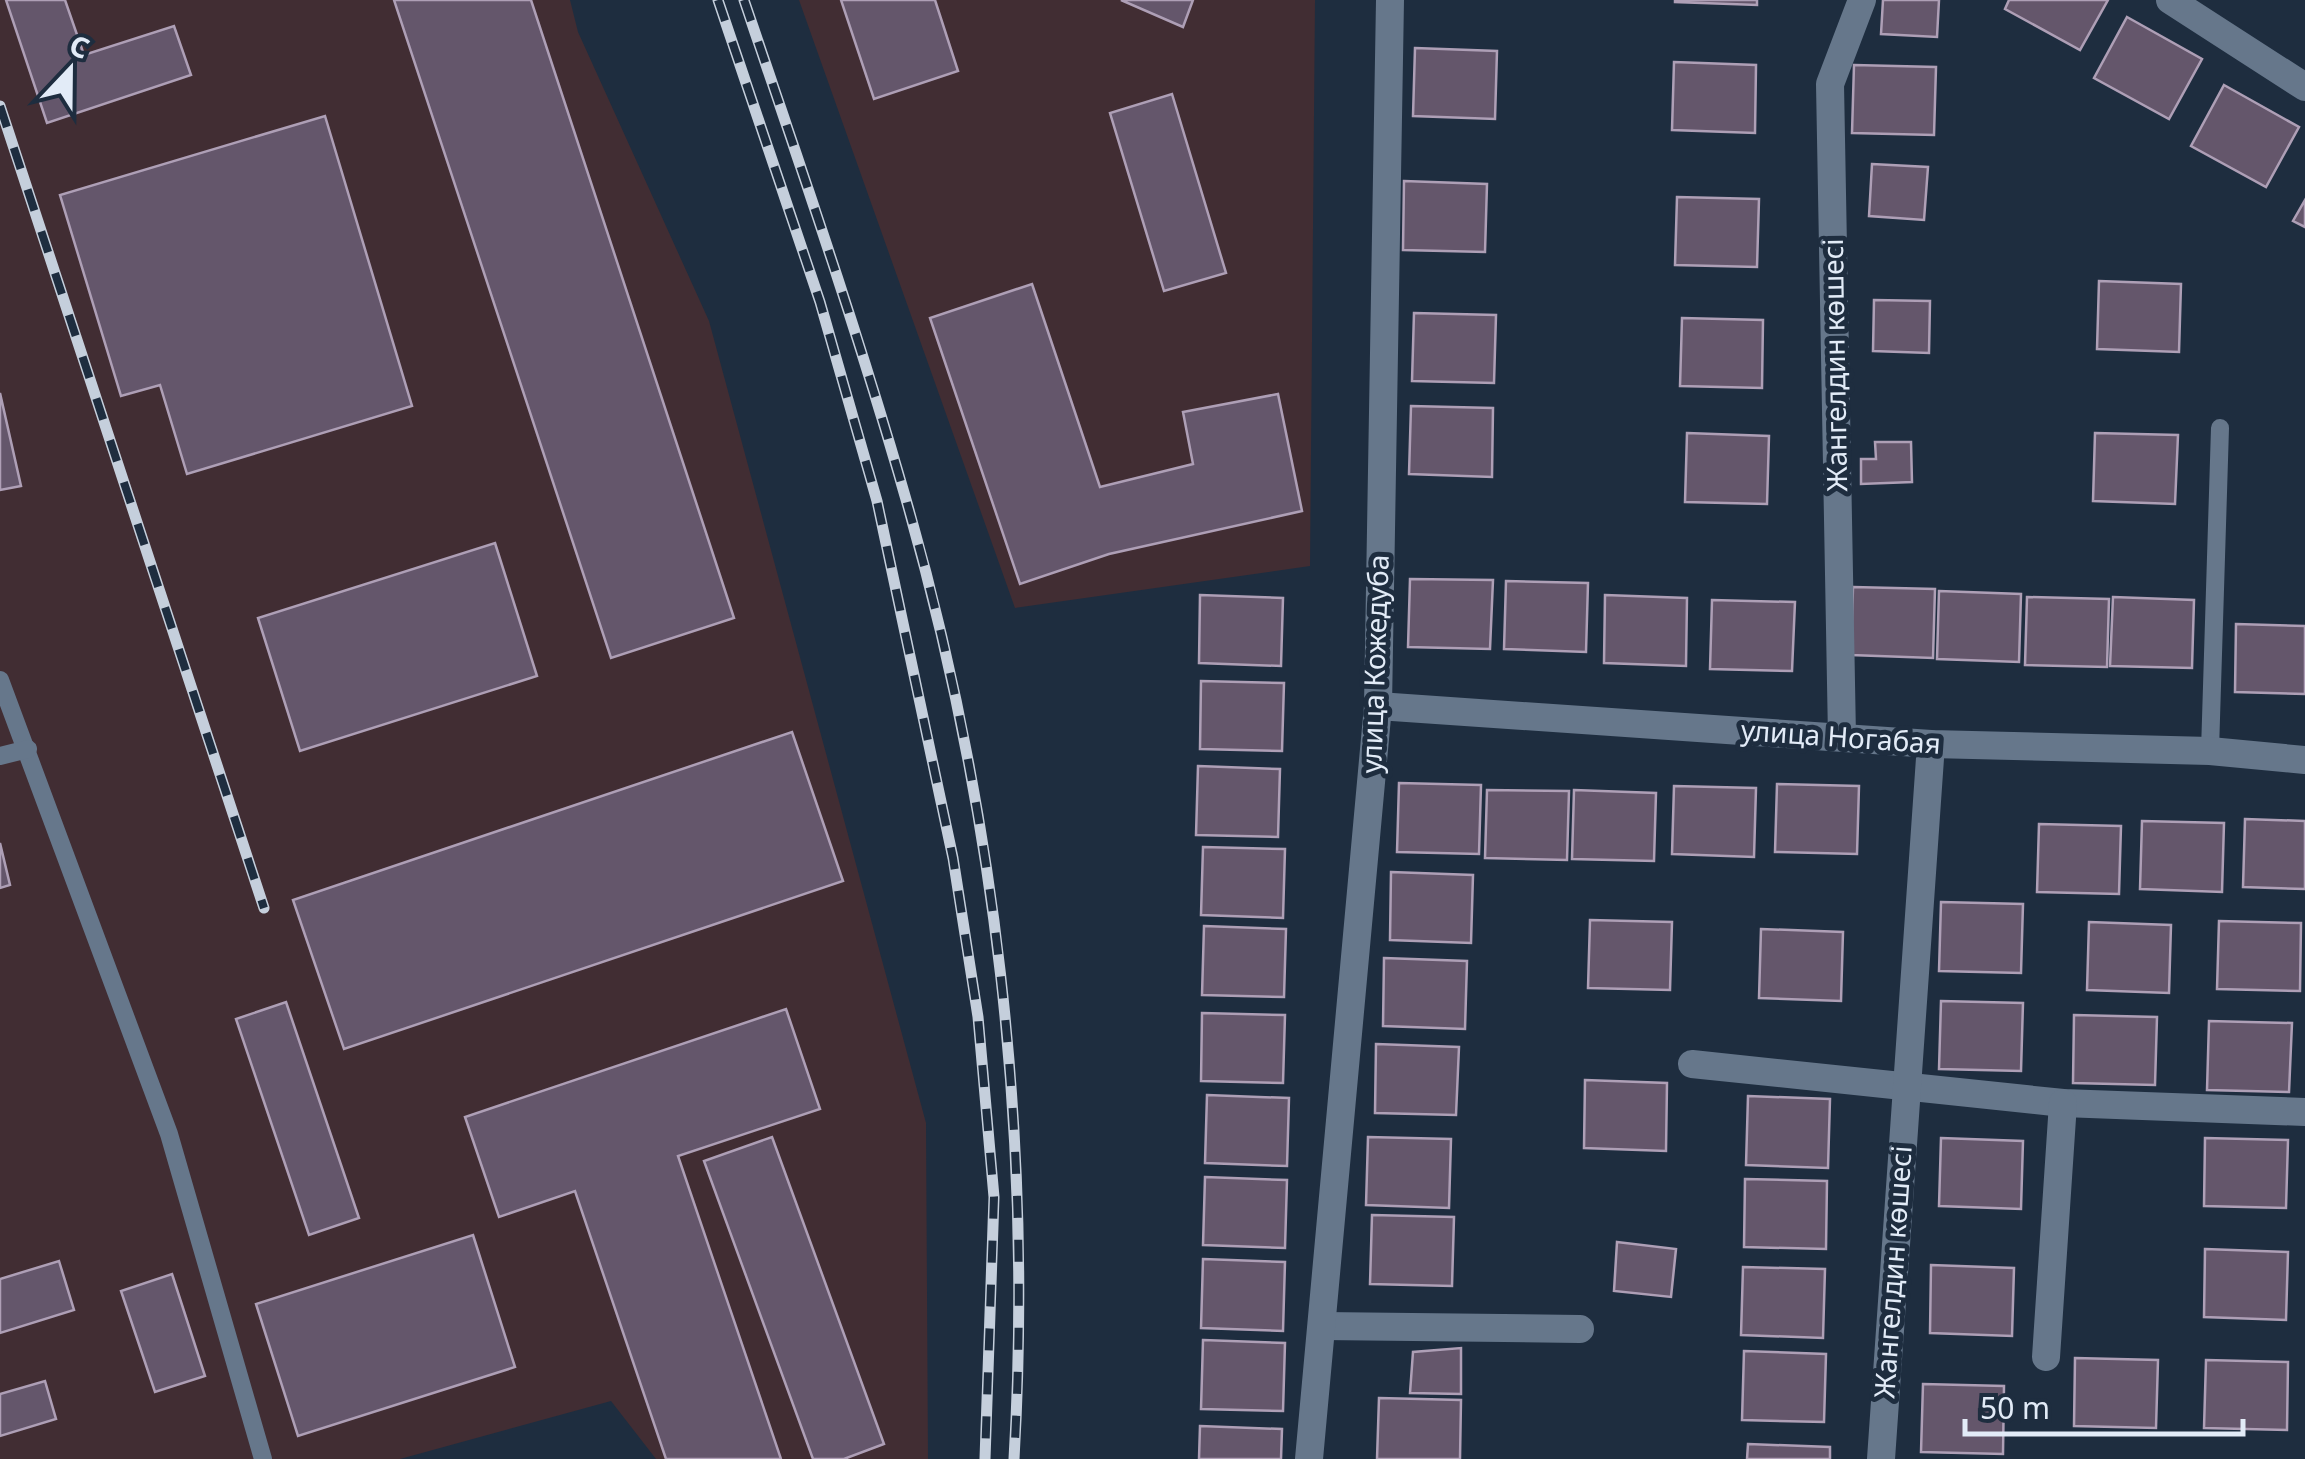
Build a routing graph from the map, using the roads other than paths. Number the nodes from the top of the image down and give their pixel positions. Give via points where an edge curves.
1 (1390, 0) edge
2 (1862, 0) edge
3 (2170, 0) edge
4 (2305, 87) edge
5 (2220, 428) dead end
6 (0, 680) edge
7 (1378, 706) junction
8 (1842, 736) junction
9 (1931, 744) junction
10 (28, 749) junction
11 (2210, 751) junction
12 (0, 756) edge
13 (2305, 760) edge
14 (1692, 1064) dead end
15 (1906, 1085) junction
16 (2063, 1103) junction
17 (2305, 1112) edge
18 (1322, 1326) junction
19 (1580, 1329) dead end
20 (2046, 1357) dead end
21 (263, 1459) edge
22 (1310, 1459) edge
23 (1881, 1459) edge

1 - 7 street, улица Кожедуба
2 - 8 street, Жангелдин көшесі via 1830,84
3 - 4 street
5 - 11 lane
6 - 10 lane
7 - 8 street, улица Ногабая
7 - 18 street, улица Кожедуба
8 - 9 street, улица Ногабая
9 - 11 street, улица Ногабая
9 - 15 street, Жангелдин көшесі
10 - 12 lane
10 - 21 lane via 169,1134
11 - 13 street, улица Ногабая
14 - 15 street
15 - 16 street
15 - 23 street, Жангелдин көшесі
16 - 17 street
16 - 20 street
18 - 19 street
18 - 22 street, улица Кожедуба

